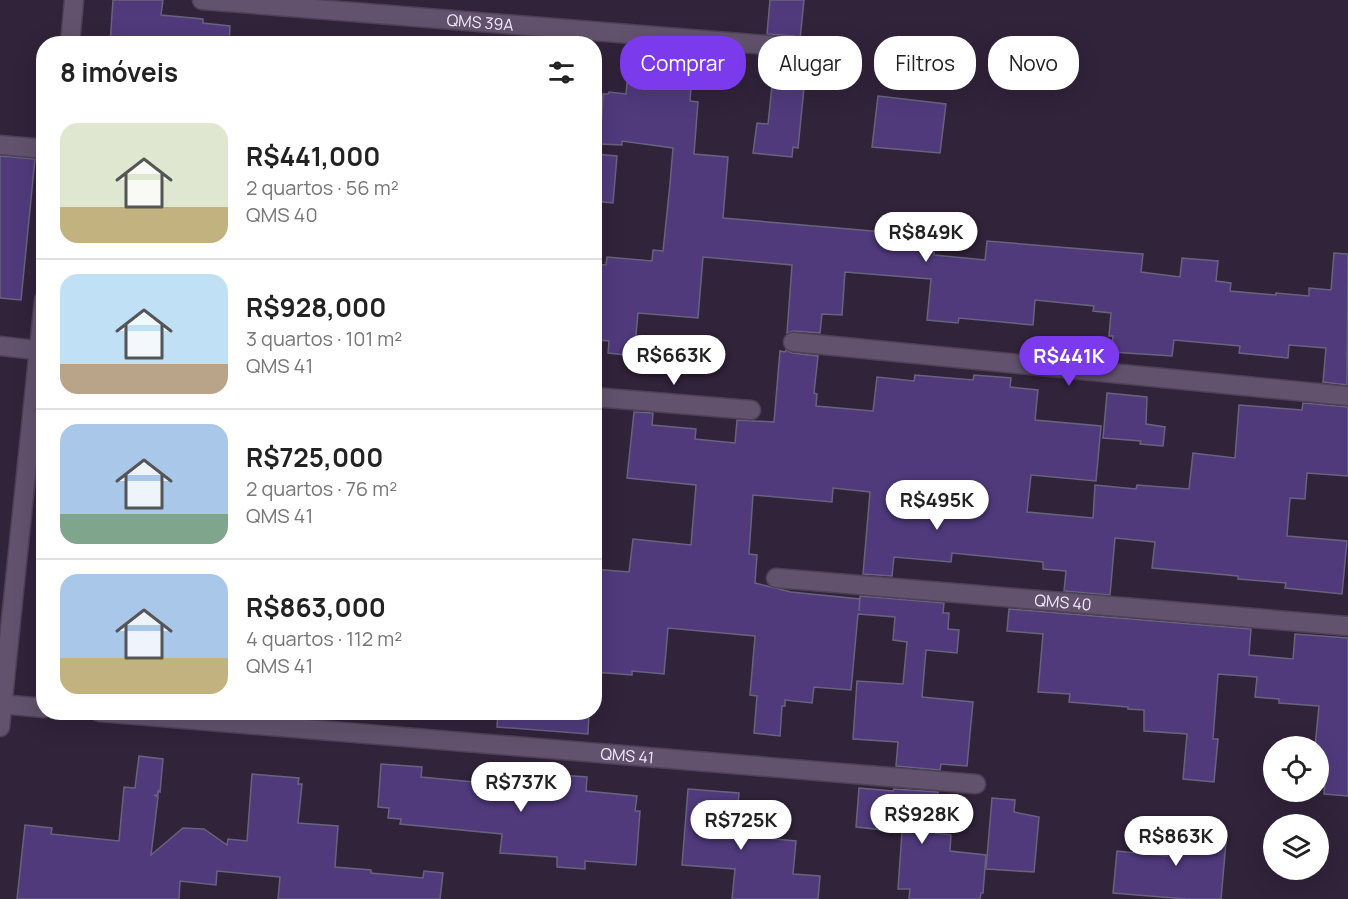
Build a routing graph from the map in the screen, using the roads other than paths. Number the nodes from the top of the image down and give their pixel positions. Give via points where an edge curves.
1 (74, 0) edge
2 (202, 0) edge
3 (71, 36) edge
4 (758, 44) edge
5 (0, 145) edge
6 (36, 148) edge
7 (793, 342) dead end
8 (0, 346) edge
9 (36, 350) edge
10 (36, 395) edge
11 (1348, 396) edge
12 (602, 398) edge
13 (752, 410) dead end
14 (777, 578) dead end
15 (1348, 626) edge
16 (1, 704) edge
17 (36, 707) edge
18 (196, 720) edge
19 (0, 727) edge
20 (976, 784) dead end

1 - 3 street
2 - 4 street, QMS 39A
5 - 6 street
7 - 11 street
8 - 9 street
10 - 16 street
12 - 13 street
14 - 15 street, QMS 40
16 - 17 street
16 - 19 street
18 - 20 street, QMS 41

